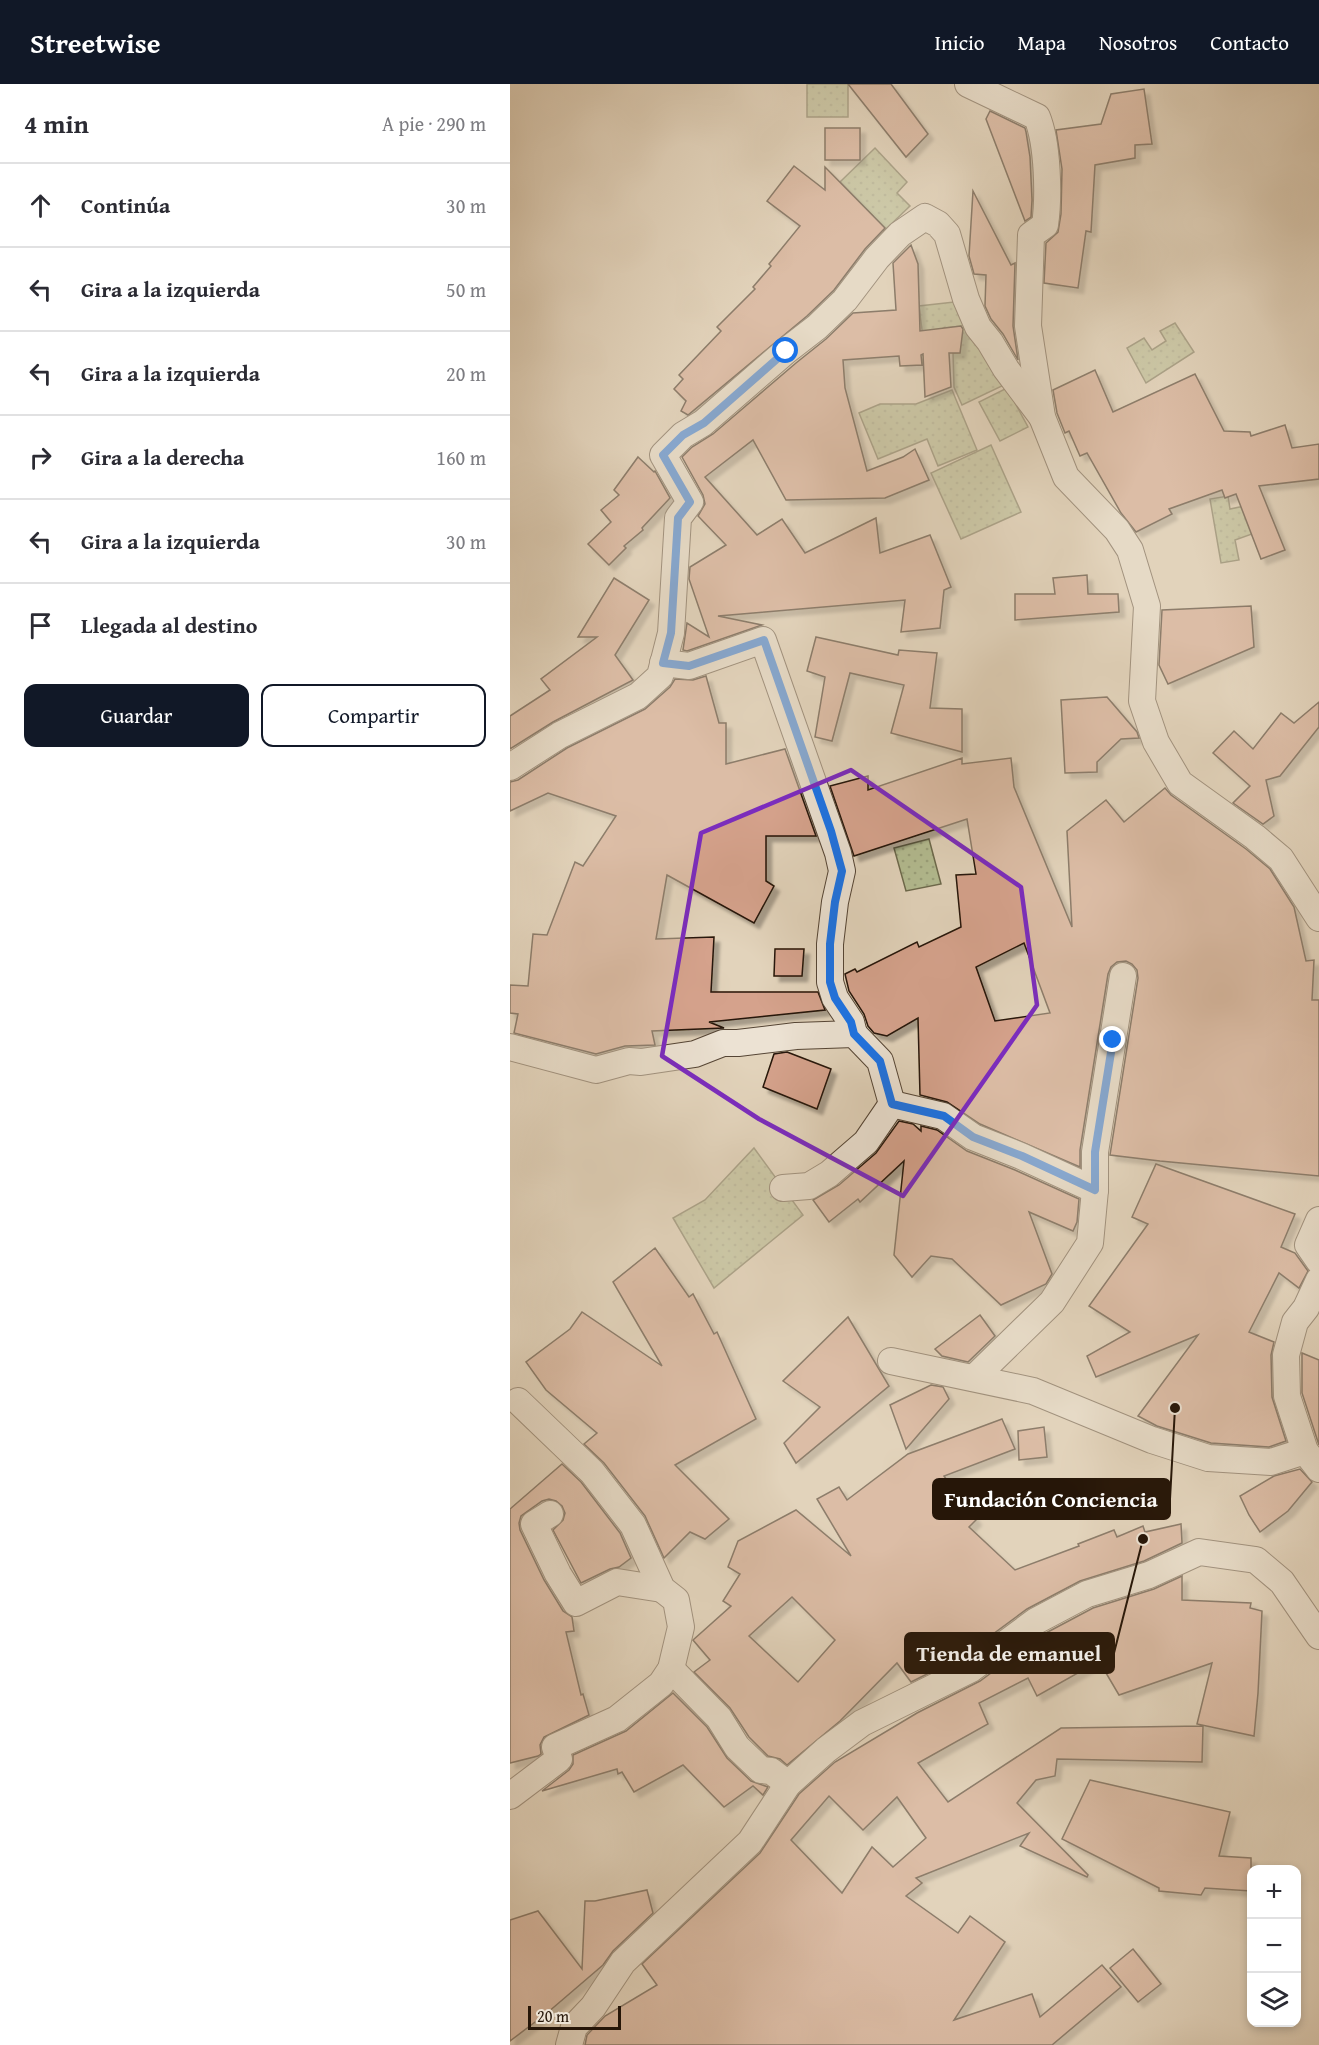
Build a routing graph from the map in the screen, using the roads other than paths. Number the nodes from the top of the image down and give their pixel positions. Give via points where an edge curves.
1 (968, 84) edge
2 (1042, 417) junction
3 (663, 663) junction
4 (510, 767) edge
5 (1319, 918) edge
6 (1123, 976) dead end
7 (854, 1034) junction
8 (510, 1047) edge
9 (892, 1104) junction
10 (783, 1188) dead end
11 (1095, 1190) junction
12 (1319, 1220) edge
13 (1319, 1261) edge
14 (1319, 1280) edge
15 (891, 1361) dead end
16 (974, 1378) junction
17 (518, 1401) dead end
18 (1312, 1460) edge
19 (550, 1514) dead end
20 (662, 1589) junction
21 (1319, 1636) edge
22 (671, 1670) junction
23 (788, 1784) junction
24 (510, 1796) edge
25 (568, 2045) edge

1 - 2 street via 1037,117 1044,133 1048,207 1044,225 1031,235 1028,326
2 - 3 street via 978,327 947,234 924,217 915,222 877,258 845,300 817,327 663,455 690,502 678,518 671,633
2 - 5 street via 1066,477 1130,549 1147,606 1142,701 1156,742 1180,783 1281,859
3 - 4 street via 660,676 638,696 560,735
3 - 7 street via 689,666 764,640 838,853 842,871 830,944 830,982
6 - 11 street via 1095,1152
7 - 8 street via 723,1043 695,1054 629,1061 596,1070
7 - 9 street via 880,1061
9 - 10 street via 866,1142 829,1174 809,1186
9 - 11 street via 944,1116 973,1137
11 - 16 street via 1090,1244 1052,1302
12 - 13 street via 1308,1245
14 - 18 street via 1295,1322 1286,1355 1287,1396
15 - 16 street
16 - 18 street via 1033,1391 1152,1440 1208,1458
17 - 20 street via 592,1472 633,1525
19 - 20 street via 534,1524 576,1603 617,1582
20 - 22 street via 676,1600 681,1627
21 - 23 street via 1282,1582 1256,1560 1199,1552 1149,1575 1087,1594 1036,1621 971,1669 862,1723
22 - 23 street via 719,1718 737,1747 761,1770 771,1771
22 - 24 street via 661,1684 617,1719 555,1747 559,1759
23 - 25 street via 750,1842 623,1962 593,2007 574,2027

